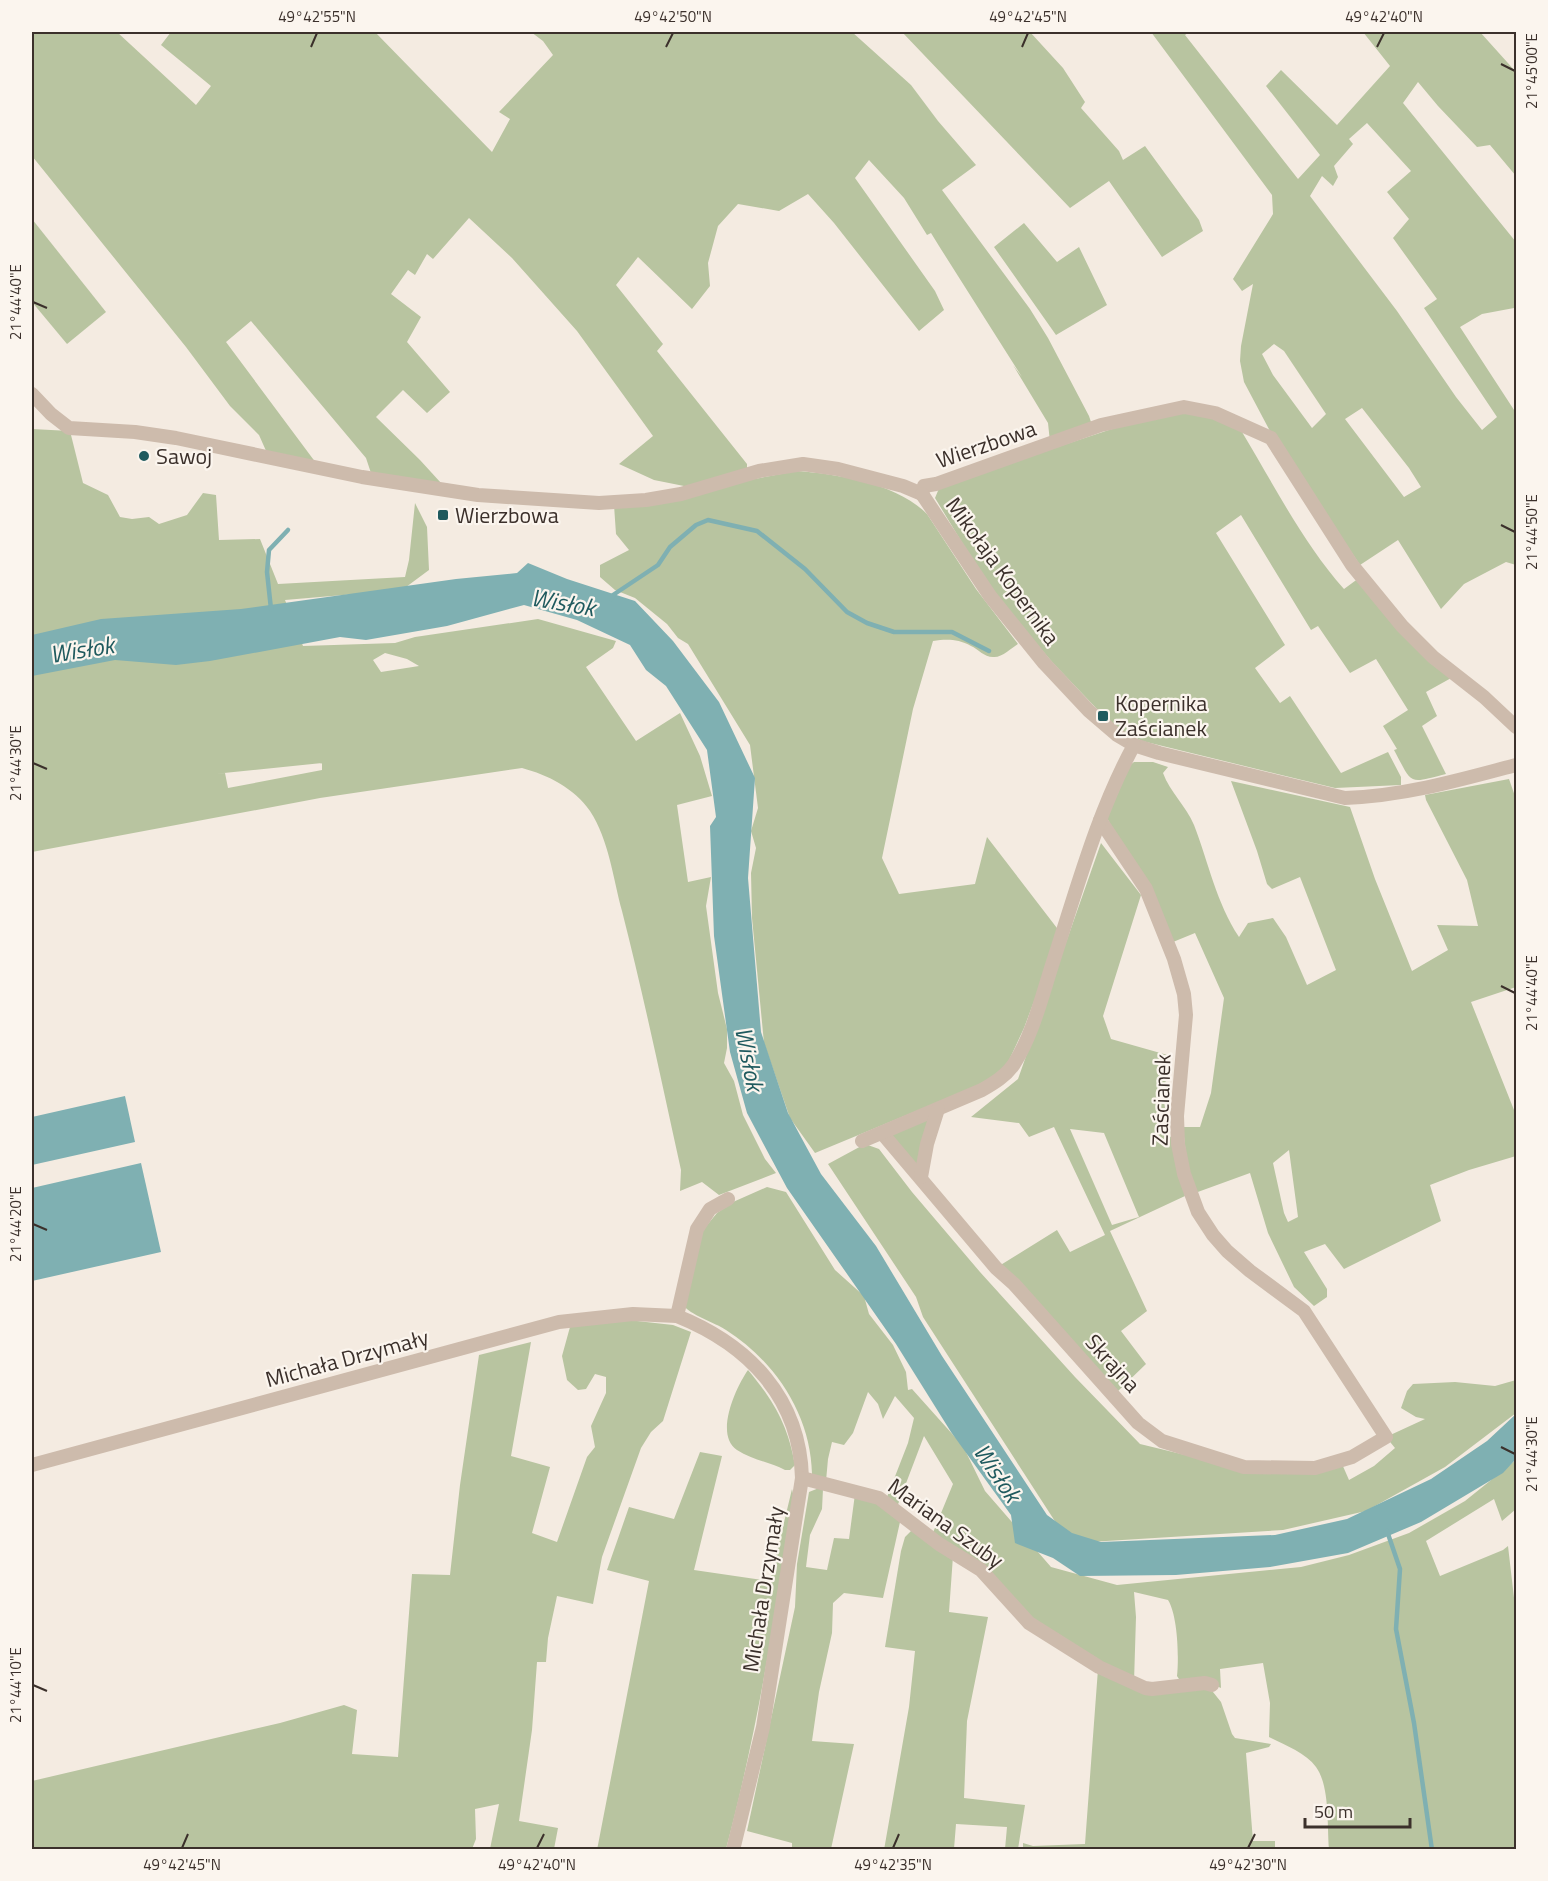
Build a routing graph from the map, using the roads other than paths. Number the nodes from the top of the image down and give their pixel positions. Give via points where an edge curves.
1 (32, 394) edge
2 (922, 494) junction
3 (1516, 727) edge
4 (1134, 745) junction
5 (1516, 765) edge
6 (1100, 820) junction
7 (938, 1109) junction
8 (882, 1133) junction
9 (862, 1141) dead end
10 (921, 1177) junction
11 (728, 1199) dead end
12 (677, 1316) junction
13 (1386, 1437) joint
14 (32, 1465) edge
15 (802, 1479) junction
16 (1212, 1685) dead end
17 (733, 1850) edge

1 - 2 street, Wierzbowa via 69,428 176,438 362,477 478,495 599,503 646,500 759,471 803,464 844,471
2 - 3 street, Wierzbowa via 924,486 1101,425 1184,407 1215,413 1271,438 1352,566 1402,626
2 - 4 street, Mikołaja Kopernika via 990,596 1044,663 1089,711
4 - 5 street, Mikołaja Kopernika via 1345,798 1419,789
4 - 6 street
6 - 7 street via 1035,1016 1016,1061 997,1081
6 - 13 street, Zaścianek via 1146,890 1184,994 1178,1144 1198,1212 1227,1251 1304,1311
7 - 8 street
7 - 10 street
8 - 9 street
8 - 10 street, Skrajna
10 - 13 street, Skrajna via 996,1268 1138,1423 1162,1441 1244,1467 1315,1468 1352,1457
11 - 12 street via 710,1209 697,1229
12 - 14 street, Michała Drzymały via 633,1314 559,1322
12 - 15 street, Michała Drzymały via 720,1336 769,1382 783,1404 798,1442
15 - 16 street, Mariana Szuby via 879,1498 981,1570 1029,1623 1099,1667 1144,1688
15 - 17 street, Michała Drzymały via 763,1727

